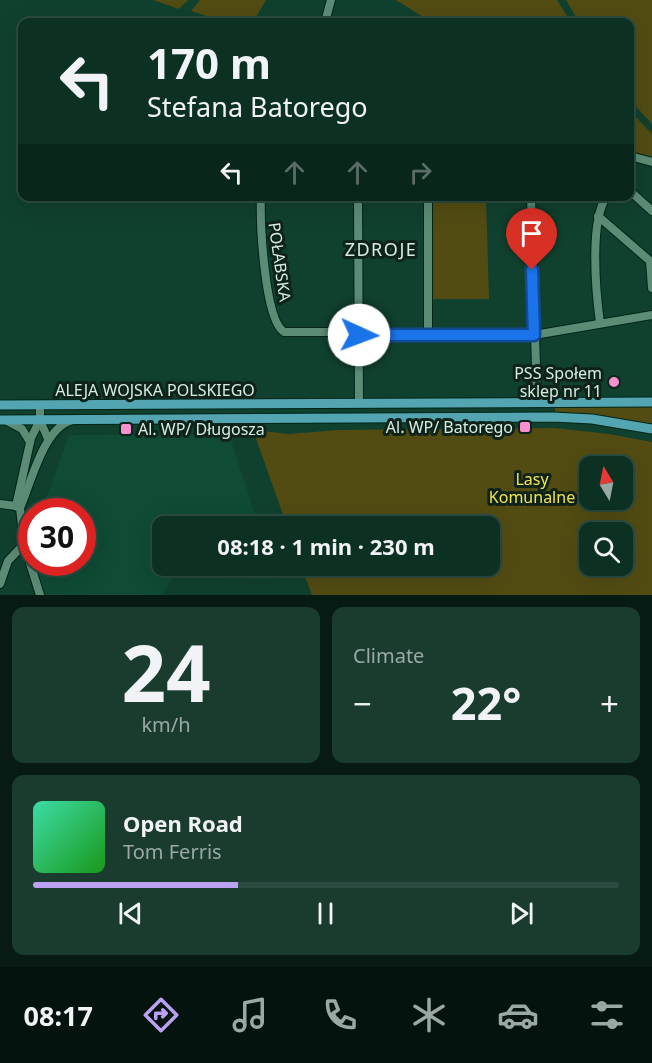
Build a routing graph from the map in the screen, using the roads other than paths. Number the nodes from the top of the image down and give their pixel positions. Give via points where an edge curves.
1 (331, 0) edge
2 (326, 18) edge
3 (634, 157) edge
4 (652, 162) edge
5 (634, 195) edge
6 (261, 201) edge
7 (358, 201) edge
8 (428, 201) edge
9 (531, 201) edge
10 (604, 201) edge
11 (652, 211) edge
12 (598, 216) junction
13 (652, 288) edge
14 (652, 315) edge
15 (600, 322) junction
16 (359, 335) junction
17 (534, 335) junction
18 (428, 336) junction
19 (537, 402) junction
20 (652, 402) edge
21 (309, 404) junction
22 (359, 404) junction
23 (0, 405) edge
24 (40, 405) junction
25 (309, 418) junction
26 (1, 420) edge
27 (40, 420) junction
28 (77, 420) junction
29 (652, 429) edge
30 (48, 439) junction
31 (30, 443) junction
32 (20, 498) edge
33 (22, 498) edge
34 (0, 504) edge
35 (18, 507) edge
36 (18, 550) edge
37 (34, 576) edge
38 (0, 584) edge
39 (40, 595) edge

1 - 2 street
3 - 4 street
5 - 11 street
6 - 16 street, POŁABSKA via 262,252 273,314 280,330
7 - 16 street
8 - 18 street
9 - 17 street
10 - 12 street
12 - 13 street via 650,261
12 - 15 street
14 - 15 street
15 - 17 street
16 - 18 street
16 - 22 street
17 - 18 street
17 - 19 street
19 - 20 main road, ALEJA WOJSKA POLSKIEGO
19 - 22 main road, ALEJA WOJSKA POLSKIEGO
21 - 22 main road, ALEJA WOJSKA POLSKIEGO
21 - 24 main road, ALEJA WOJSKA POLSKIEGO
21 - 25 main road
23 - 24 main road, ALEJA WOJSKA POLSKIEGO
24 - 27 street
25 - 28 main road, ALEJA WOJSKA POLSKIEGO
25 - 29 main road, ALEJA WOJSKA POLSKIEGO via 570,417
26 - 27 main road, ALEJA WOJSKA POLSKIEGO
26 - 31 street via 22,429
27 - 28 main road, ALEJA WOJSKA POLSKIEGO
27 - 30 street
27 - 31 street
28 - 30 street via 63,424
30 - 33 street
31 - 32 street
34 - 35 street
36 - 38 street via 8,561
37 - 39 street

